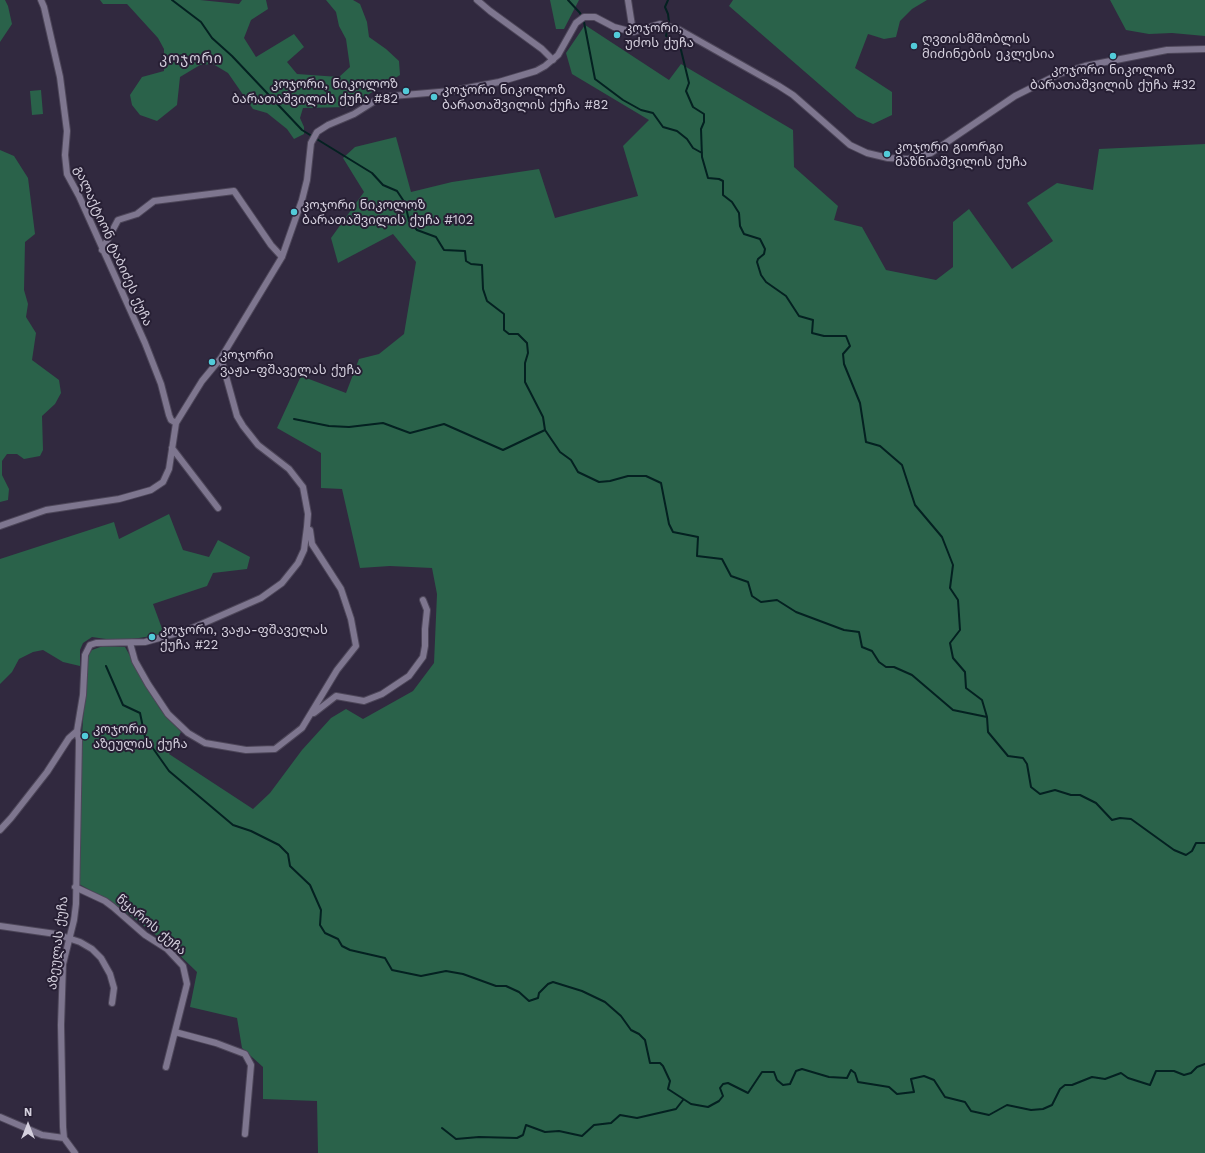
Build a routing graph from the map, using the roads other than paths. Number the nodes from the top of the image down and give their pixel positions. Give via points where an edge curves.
1 (41, 0) edge
2 (477, 0) edge
3 (628, 0) edge
4 (633, 32) junction
5 (1205, 48) edge
6 (553, 60) junction
7 (102, 250) junction
8 (282, 257) junction
9 (221, 358) junction
10 (176, 424) junction
11 (172, 448) junction
12 (218, 508) dead end
13 (308, 514) junction
14 (0, 526) edge
15 (423, 600) dead end
16 (130, 643) junction
17 (311, 715) junction
18 (77, 731) junction
19 (0, 830) edge
20 (75, 887) junction
21 (0, 926) edge
22 (69, 938) junction
23 (112, 1003) dead end
24 (175, 1032) junction
25 (166, 1067) dead end
26 (0, 1117) edge
27 (245, 1134) dead end
28 (64, 1138) junction
29 (75, 1153) edge

1 - 7 street, გალაქტიონ ტაბიძეს ქუჩა via 60,77 67,131 66,169
2 - 6 street
3 - 4 street
4 - 5 street via 660,24 678,29 793,95 850,145 867,153 908,159 932,153 1015,96 1059,74 1085,66 1167,50
4 - 6 street via 618,29 588,16 576,22
6 - 8 street via 536,71 499,82 451,91 381,97 317,132 311,143 302,200
7 - 8 street via 118,220 136,214 154,201 234,191
7 - 10 street, გალაქტიონ ტაბიძეს ქუჩა via 161,384 169,415
8 - 9 street
9 - 10 street via 202,381
9 - 13 street via 237,416 248,435 299,481 303,487
10 - 11 street
11 - 12 street
11 - 14 street via 169,469 163,482 151,490 46,510
13 - 16 street, აზეულას ქუჩა via 304,550 298,563 282,583 271,591 244,606 188,630 164,638
13 - 17 street via 312,544 341,589 351,619 356,646 337,670
15 - 17 street via 427,610 425,646 423,657 410,676 382,694 364,701 336,696
16 - 17 street via 135,661 168,714 188,733 205,742 246,750 275,749 302,728
16 - 18 street, აზეულას ქუჩა via 96,643 87,649
18 - 19 street via 69,738 47,772
18 - 20 street, აზეულას ქუჩა via 79,740
20 - 22 street, აზეულას ქუჩა via 74,920
20 - 24 street, წყაროს ქუჩა via 105,901 145,936 167,950 183,966 188,984
21 - 22 street
22 - 23 street via 86,946 101,958 114,988
22 - 28 street, აზეულას ქუჩა via 63,964 60,1025
24 - 25 street, წყაროს ქუჩა
24 - 27 street via 246,1054 251,1065
26 - 28 street via 42,1135
28 - 29 street

